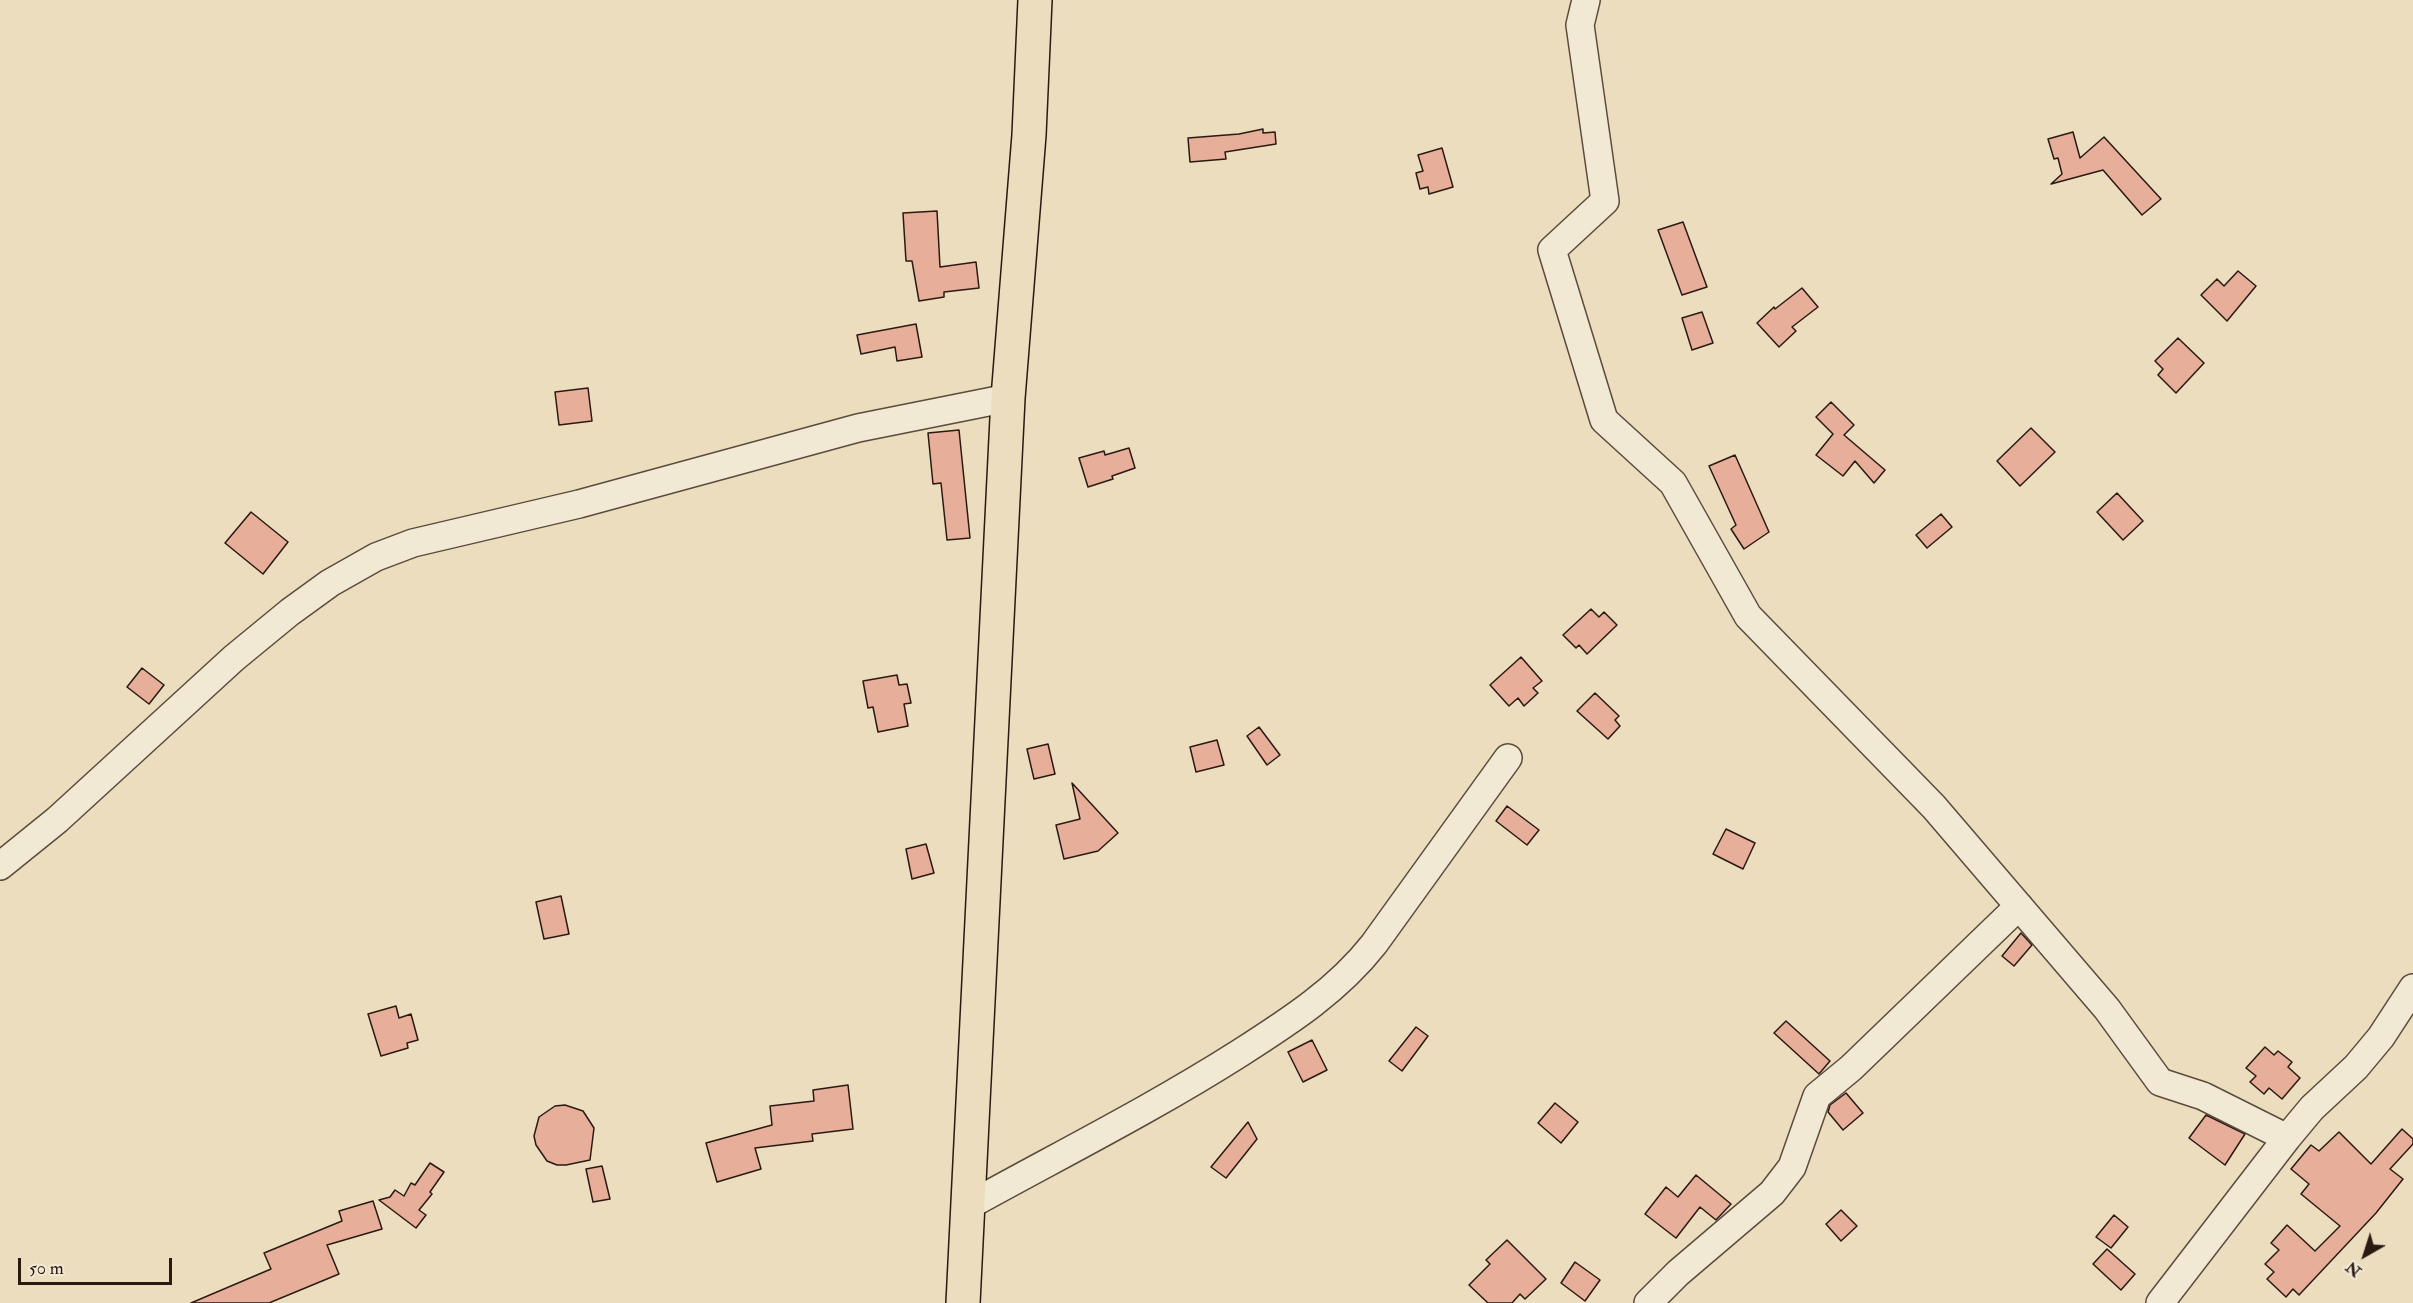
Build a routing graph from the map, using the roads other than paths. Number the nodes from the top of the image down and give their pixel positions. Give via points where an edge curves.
1 (1035, 0) edge
2 (1586, 0) edge
3 (1008, 398) junction
4 (1508, 758) dead end
5 (0, 866) edge
6 (2019, 906) junction
7 (2413, 988) edge
8 (2287, 1138) junction
9 (966, 1207) junction
10 (963, 1303) edge
11 (1648, 1303) edge
12 (2160, 1303) edge

1 - 3 main road via 1029,135
2 - 6 street via 1580,25 1605,201 1552,250 1604,420 1673,483 1748,616 1934,807
3 - 5 street via 858,428 579,504 413,543 376,557 330,583 234,658 57,820
3 - 9 main road
4 - 9 street via 1374,944 1329,993 1209,1072
6 - 8 street via 2107,1009 2160,1082 2203,1096
6 - 11 street via 1817,1096 1792,1167 1779,1184
7 - 8 street via 2356,1067
8 - 12 street
9 - 10 main road

